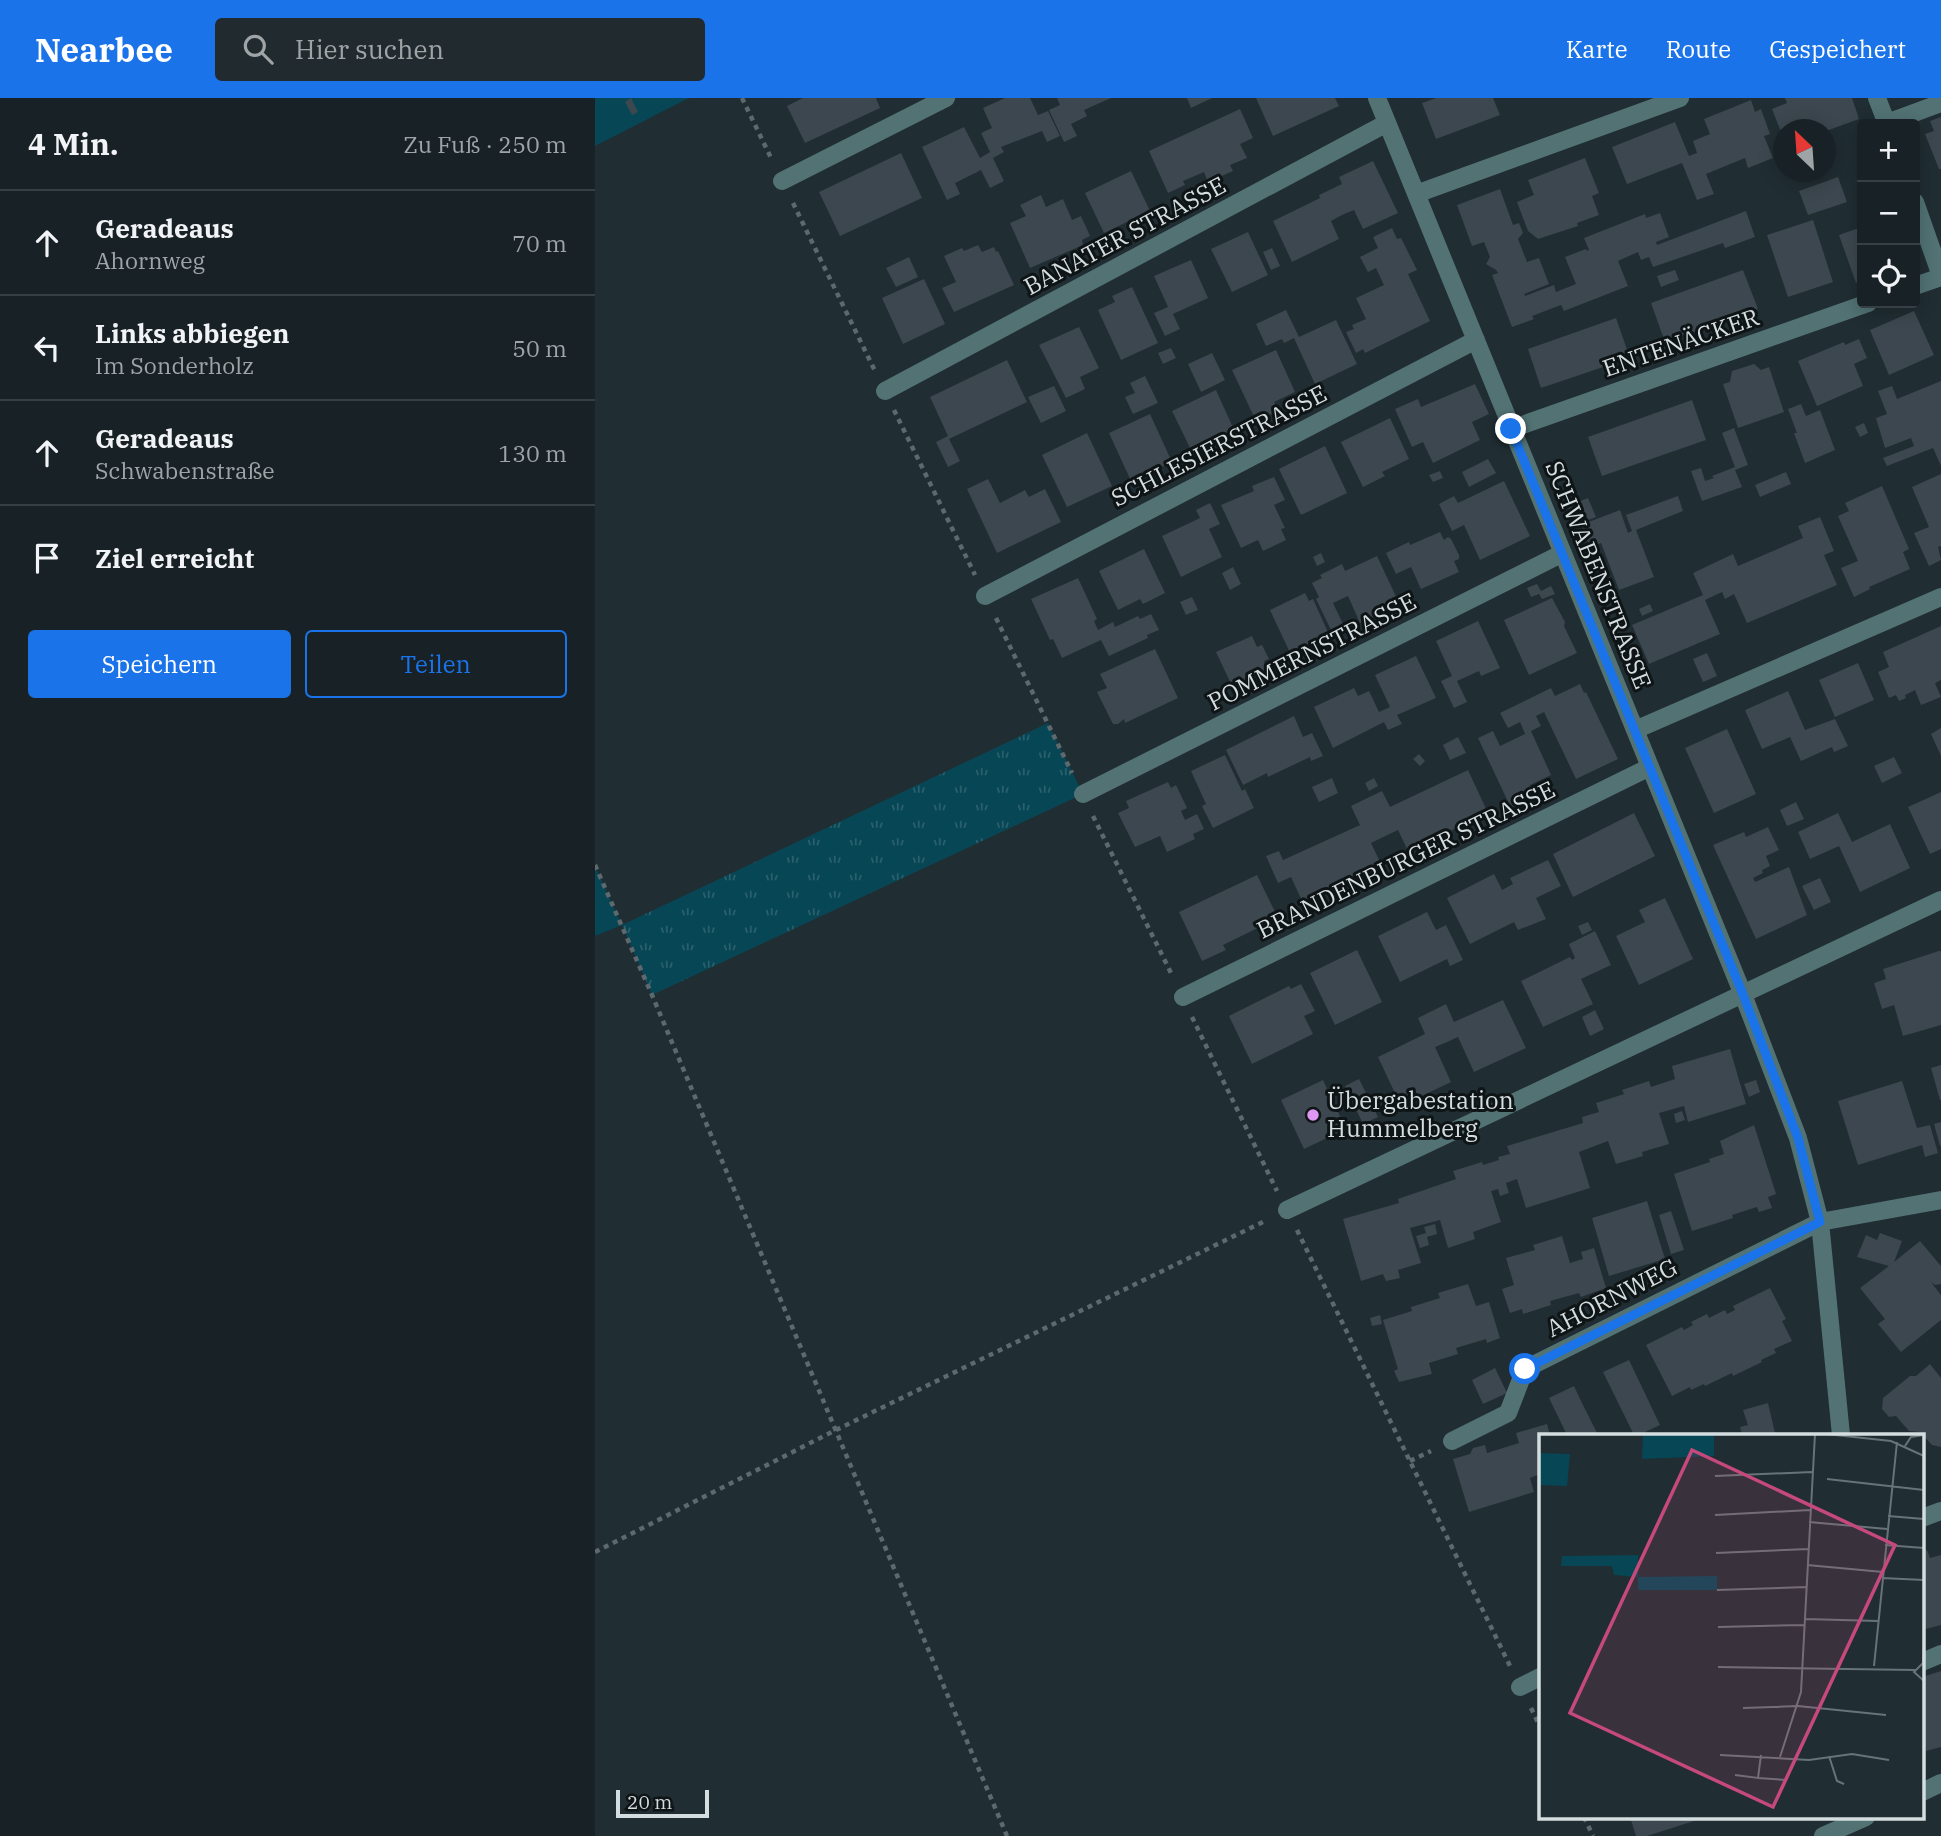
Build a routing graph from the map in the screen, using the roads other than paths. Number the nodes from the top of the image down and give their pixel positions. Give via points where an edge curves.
1 (946, 98) edge
2 (1377, 98) edge
3 (1680, 98) edge
4 (1877, 98) edge
5 (1941, 103) edge
6 (1885, 119) edge
7 (1900, 119) edge
8 (1387, 123) junction
9 (782, 181) road end
10 (1416, 194) junction
11 (1920, 216) edge
12 (1941, 276) edge
13 (1920, 284) edge
14 (1857, 307) edge
15 (1476, 340) junction
16 (885, 391) road end
17 (1511, 429) junction
18 (1563, 553) junction
19 (985, 596) road end
20 (1941, 597) edge
21 (1635, 730) junction
22 (1650, 767) junction
23 (1083, 794) road end
24 (1941, 900) edge
25 (1742, 992) junction
26 (1183, 997) road end
27 (1941, 1200) edge
28 (1287, 1210) road end
29 (1820, 1222) junction
30 (1842, 1434) edge
31 (1452, 1441) dead end
32 (1941, 1511) edge
33 (1923, 1518) edge
34 (1941, 1654) edge
35 (1923, 1661) edge
36 (1539, 1678) edge
37 (1520, 1687) road end
38 (1941, 1783) edge
39 (1923, 1791) edge
40 (1864, 1818) edge
41 (1823, 1836) edge

1 - 9 street
2 - 8 street, SCHWABENSTRASSE
3 - 10 street
4 - 6 street
5 - 7 street
8 - 10 street, SCHWABENSTRASSE
8 - 16 street, BANATER STRASSE
10 - 15 street, SCHWABENSTRASSE
11 - 12 street
12 - 13 street
14 - 17 street, ENTENÄCKER
15 - 17 street, SCHWABENSTRASSE
15 - 19 street, SCHLESIERSTRASSE
17 - 18 street, SCHWABENSTRASSE
18 - 21 street, SCHWABENSTRASSE
18 - 23 street, POMMERNSTRASSE
20 - 21 street
21 - 22 street, SCHWABENSTRASSE
22 - 25 street, SCHWABENSTRASSE
22 - 26 street, BRANDENBURGER STRASSE
24 - 25 street
25 - 28 street
25 - 29 street, SCHWABENSTRASSE via 1798,1138
27 - 29 street, AHORNWEG
29 - 30 street, SCHWABENSTRASSE
29 - 31 street, AHORNWEG via 1525,1369 1509,1413
32 - 33 street
34 - 35 street
36 - 37 street
38 - 39 street
40 - 41 street

